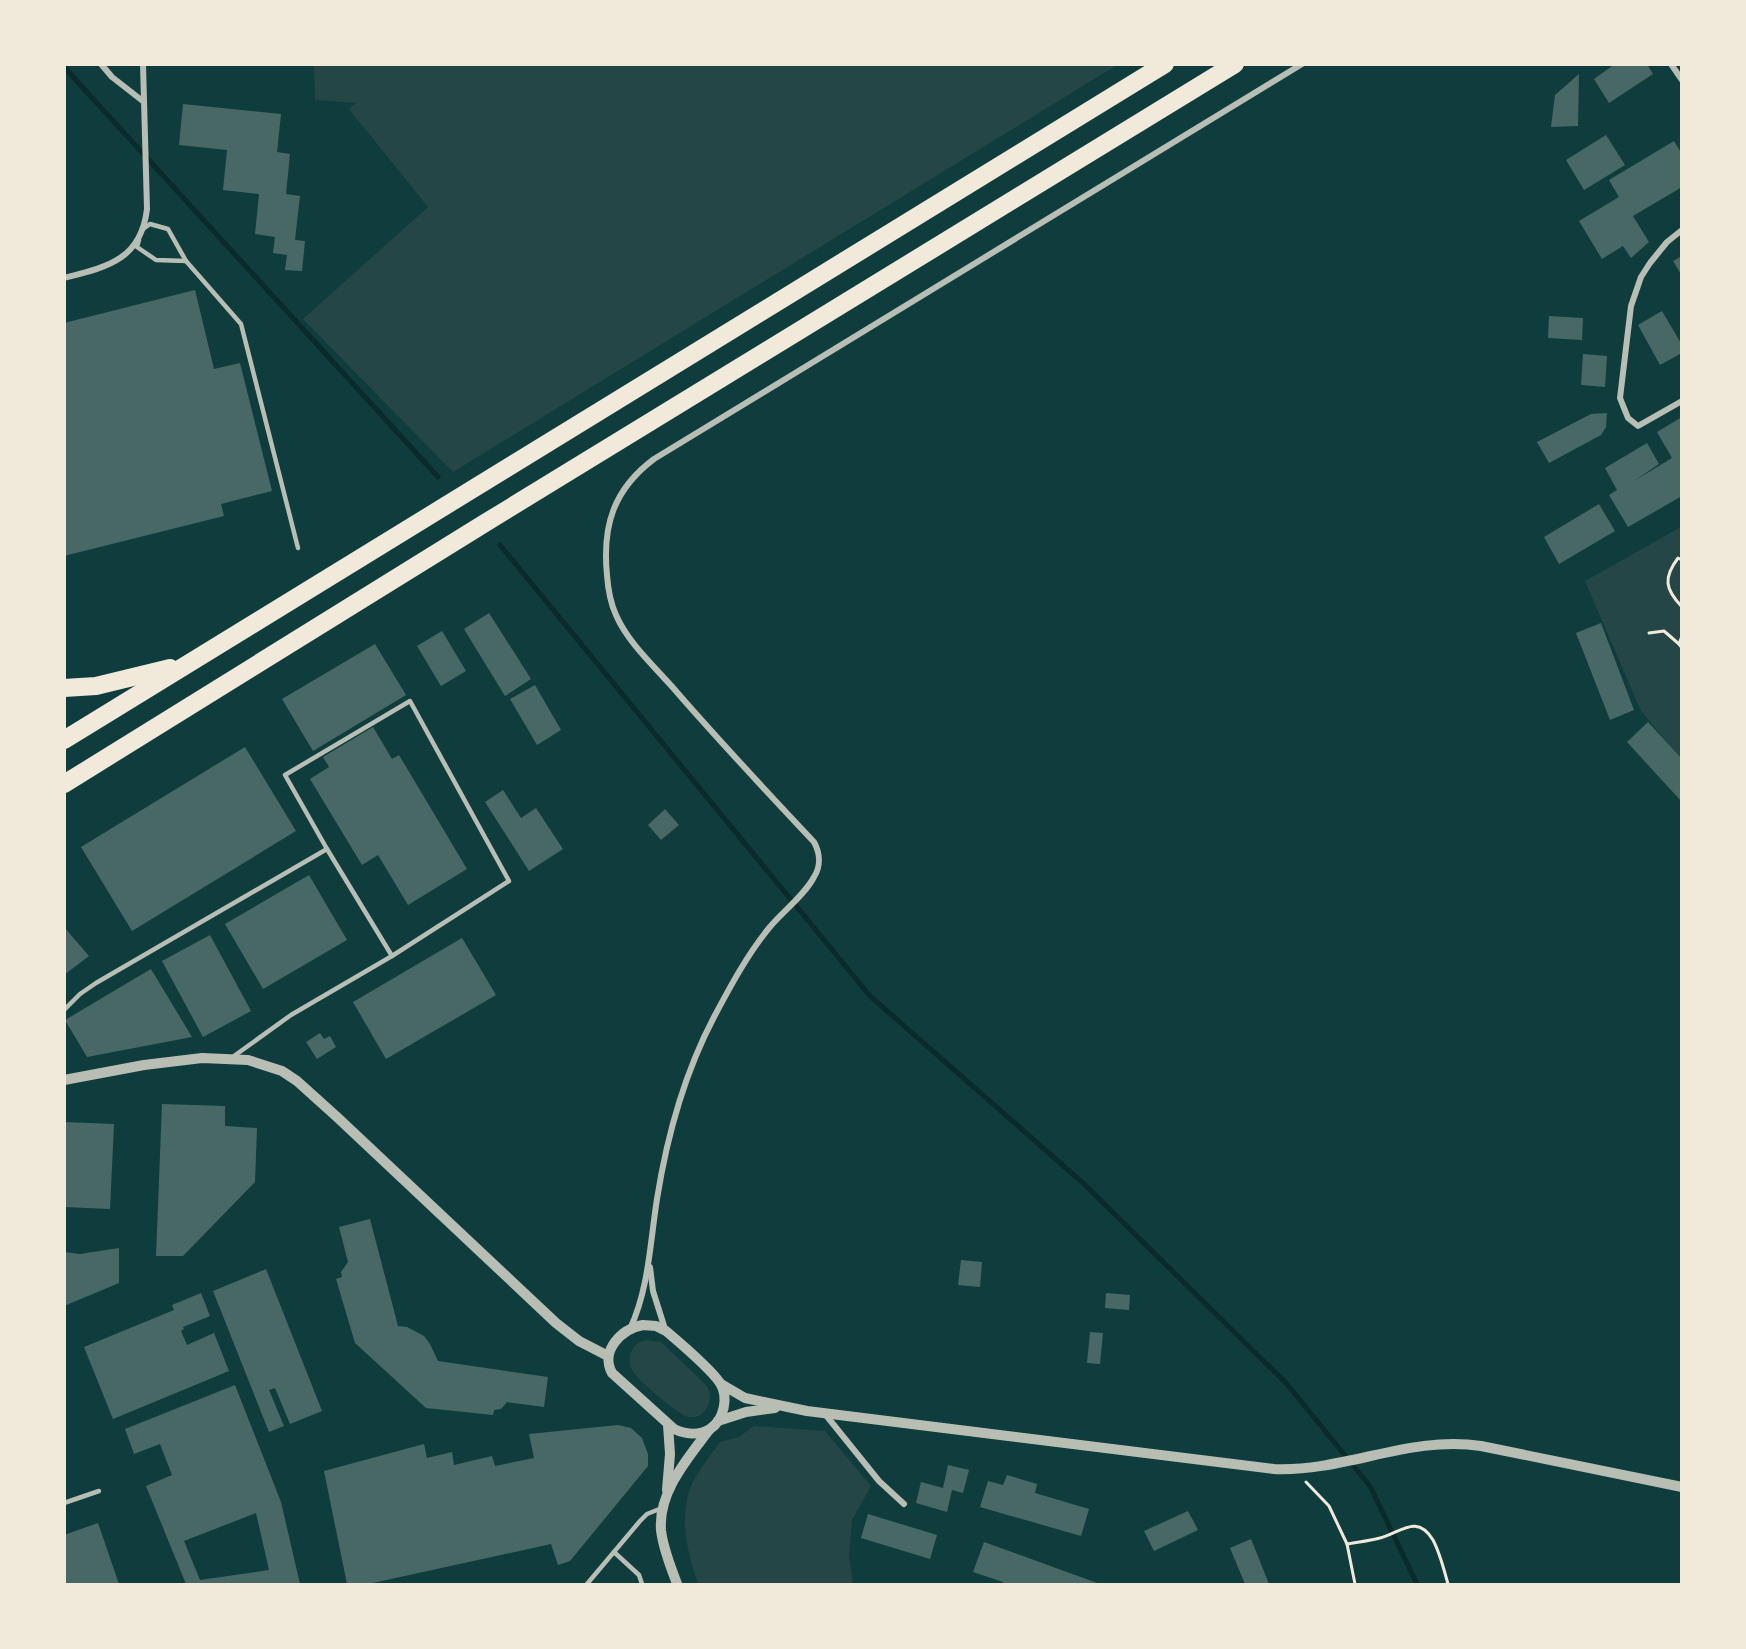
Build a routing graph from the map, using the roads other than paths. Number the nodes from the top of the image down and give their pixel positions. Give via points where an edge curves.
1 (101, 64) edge
2 (143, 64) edge
3 (1165, 64) edge
4 (1235, 64) edge
5 (1302, 64) edge
6 (1671, 64) edge
7 (1682, 80) edge
8 (144, 102) junction
9 (143, 229) junction
10 (1682, 230) edge
11 (186, 261) junction
12 (64, 278) edge
13 (1682, 401) edge
14 (297, 548) dead end
15 (190, 663) junction
16 (64, 688) edge
17 (64, 740) edge
18 (64, 784) edge
19 (327, 849) junction
20 (392, 956) junction
21 (64, 1010) edge
22 (232, 1058) junction
23 (64, 1080) edge
24 (649, 1260) junction
25 (630, 1329) junction
26 (666, 1331) junction
27 (608, 1356) junction
28 (721, 1384) junction
29 (784, 1407) junction
30 (824, 1414) junction
31 (668, 1425) junction
32 (714, 1425) junction
33 (1682, 1487) edge
34 (99, 1491) dead end
35 (667, 1494) junction
36 (64, 1503) edge
37 (904, 1504) dead end
38 (662, 1508) junction
39 (614, 1552) junction
40 (587, 1584) edge
41 (642, 1584) edge
42 (677, 1584) edge

1 - 8 street
2 - 8 street
3 - 15 highway
4 - 18 highway
5 - 24 street via 654,459 621,493 610,517 606,559 611,604 624,629 818,851 813,879 760,940 713,1018 694,1059 672,1125
6 - 7 street
8 - 9 street via 147,209
9 - 11 lane via 150,225 168,230
9 - 11 lane via 137,247 156,260
9 - 12 street via 130,252 118,261
10 - 13 street via 1657,253 1634,295 1620,398 1628,418 1638,426
11 - 14 lane via 240,324
15 - 16 highway via 115,683
15 - 17 highway
19 - 20 lane
19 - 20 lane via 285,775 410,701 509,881
19 - 21 lane via 96,983
20 - 22 lane via 291,1015
22 - 23 street via 175,1060
22 - 27 street via 266,1064 297,1081 556,1323
24 - 25 street
24 - 26 street via 653,1291
25 - 26 street via 651,1325
25 - 27 street via 616,1341
26 - 28 street
27 - 31 street via 609,1367 620,1382
28 - 29 street via 745,1398
28 - 32 street via 724,1404
29 - 30 street
29 - 32 street via 757,1410
30 - 33 street via 1294,1469 1432,1444 1467,1444
30 - 37 street
31 - 32 street via 688,1434
31 - 35 street
32 - 35 street
34 - 36 lane
35 - 38 street
38 - 39 lane via 644,1517
38 - 42 street via 662,1536
39 - 40 lane
39 - 41 lane via 639,1575

